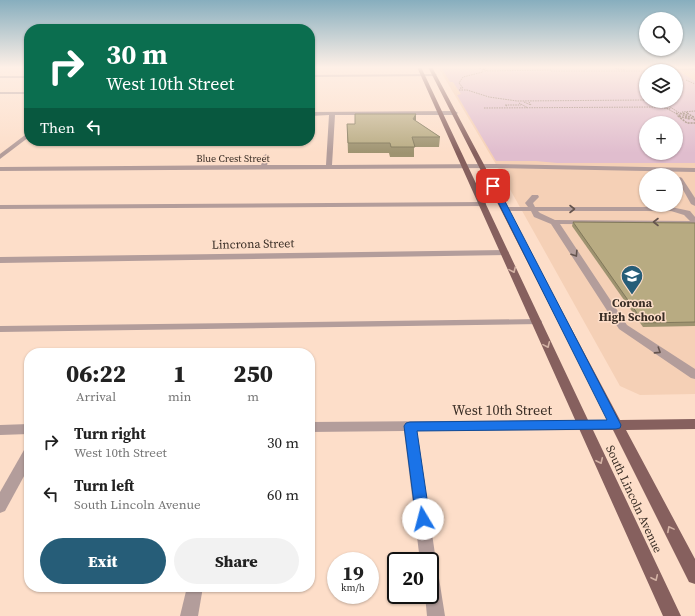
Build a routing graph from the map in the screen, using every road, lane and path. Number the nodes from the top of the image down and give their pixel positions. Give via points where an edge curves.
1 (433, 96) edge
2 (446, 96) edge
3 (485, 96) edge
4 (639, 100) edge
5 (528, 101) junction
6 (518, 102) junction
7 (527, 107) junction
8 (484, 108) dead end
9 (668, 108) edge
10 (671, 108) edge
11 (671, 109) junction
12 (695, 111) edge
13 (441, 113) junction
14 (455, 113) junction
15 (315, 114) edge
16 (332, 114) junction
17 (682, 116) edge
18 (683, 117) edge
19 (687, 119) junction
20 (683, 120) edge
21 (694, 121) edge
22 (24, 138) edge
23 (266, 156) dead end
24 (0, 157) edge
25 (466, 166) junction
26 (483, 166) junction
27 (329, 167) junction
28 (263, 168) junction
29 (639, 168) edge
30 (0, 169) edge
31 (683, 169) edge
32 (683, 170) edge
33 (695, 170) edge
34 (695, 173) edge
35 (683, 184) edge
36 (536, 197) dead end
37 (483, 204) junction
38 (695, 204) edge
39 (0, 207) edge
40 (533, 208) junction
41 (505, 209) junction
42 (554, 222) junction
43 (695, 222) edge
44 (506, 253) junction
45 (0, 260) edge
46 (537, 322) junction
47 (0, 329) edge
48 (695, 375) edge
49 (695, 424) edge
50 (584, 425) junction
51 (616, 425) junction
52 (410, 426) junction
53 (315, 427) edge
54 (24, 429) edge
55 (0, 430) edge
56 (24, 463) edge
57 (0, 506) edge
58 (427, 552) edge
59 (695, 576) edge
60 (194, 592) edge
61 (434, 604) edge
62 (189, 616) edge
63 (436, 616) edge
64 (672, 616) edge

1 - 13 main road, South Lincoln Avenue
2 - 14 main road, South Lincoln Avenue
3 - 6 path
4 - 5 path
5 - 6 path
5 - 6 path via 531,105
6 - 7 path
6 - 7 path via 521,105 505,105
7 - 8 path
7 - 11 path
9 - 11 path
10 - 19 path via 690,119
11 - 17 path
12 - 21 path via 685,112
13 - 14 street
13 - 16 street
13 - 25 main road, South Lincoln Avenue
14 - 26 main road, South Lincoln Avenue
15 - 16 street
16 - 27 street
18 - 19 path
19 - 21 path
20 - 21 path via 688,123
22 - 24 street
23 - 28 street
25 - 26 street, Blue Crest Street
25 - 27 street, Blue Crest Street
25 - 37 main road, South Lincoln Avenue
26 - 29 street, Blue Crest Street
26 - 41 main road, South Lincoln Avenue
27 - 28 street, Blue Crest Street
28 - 30 street, Blue Crest Street
31 - 33 street
32 - 34 street
35 - 38 street
36 - 40 street via 529,202
37 - 39 street
37 - 44 main road, South Lincoln Avenue
40 - 41 street
40 - 42 street via 537,215
40 -> 43 street via 671,208 687,213
41 - 51 main road, South Lincoln Avenue
43 -> 42 street
42 -> 48 street via 623,327
44 - 45 street, Lincrona Street
44 -> 46 main road, South Lincoln Avenue
46 - 47 street
46 -> 50 main road, South Lincoln Avenue
49 - 51 main road, West 10th Street
50 - 51 main road, West 10th Street
50 - 52 street, West 10th Street
50 -> 64 main road, South Lincoln Avenue
59 -> 51 main road, South Lincoln Avenue
52 - 53 street, West 10th Street
52 - 58 street
54 - 55 street
56 - 57 street
60 - 62 street
61 - 63 street

